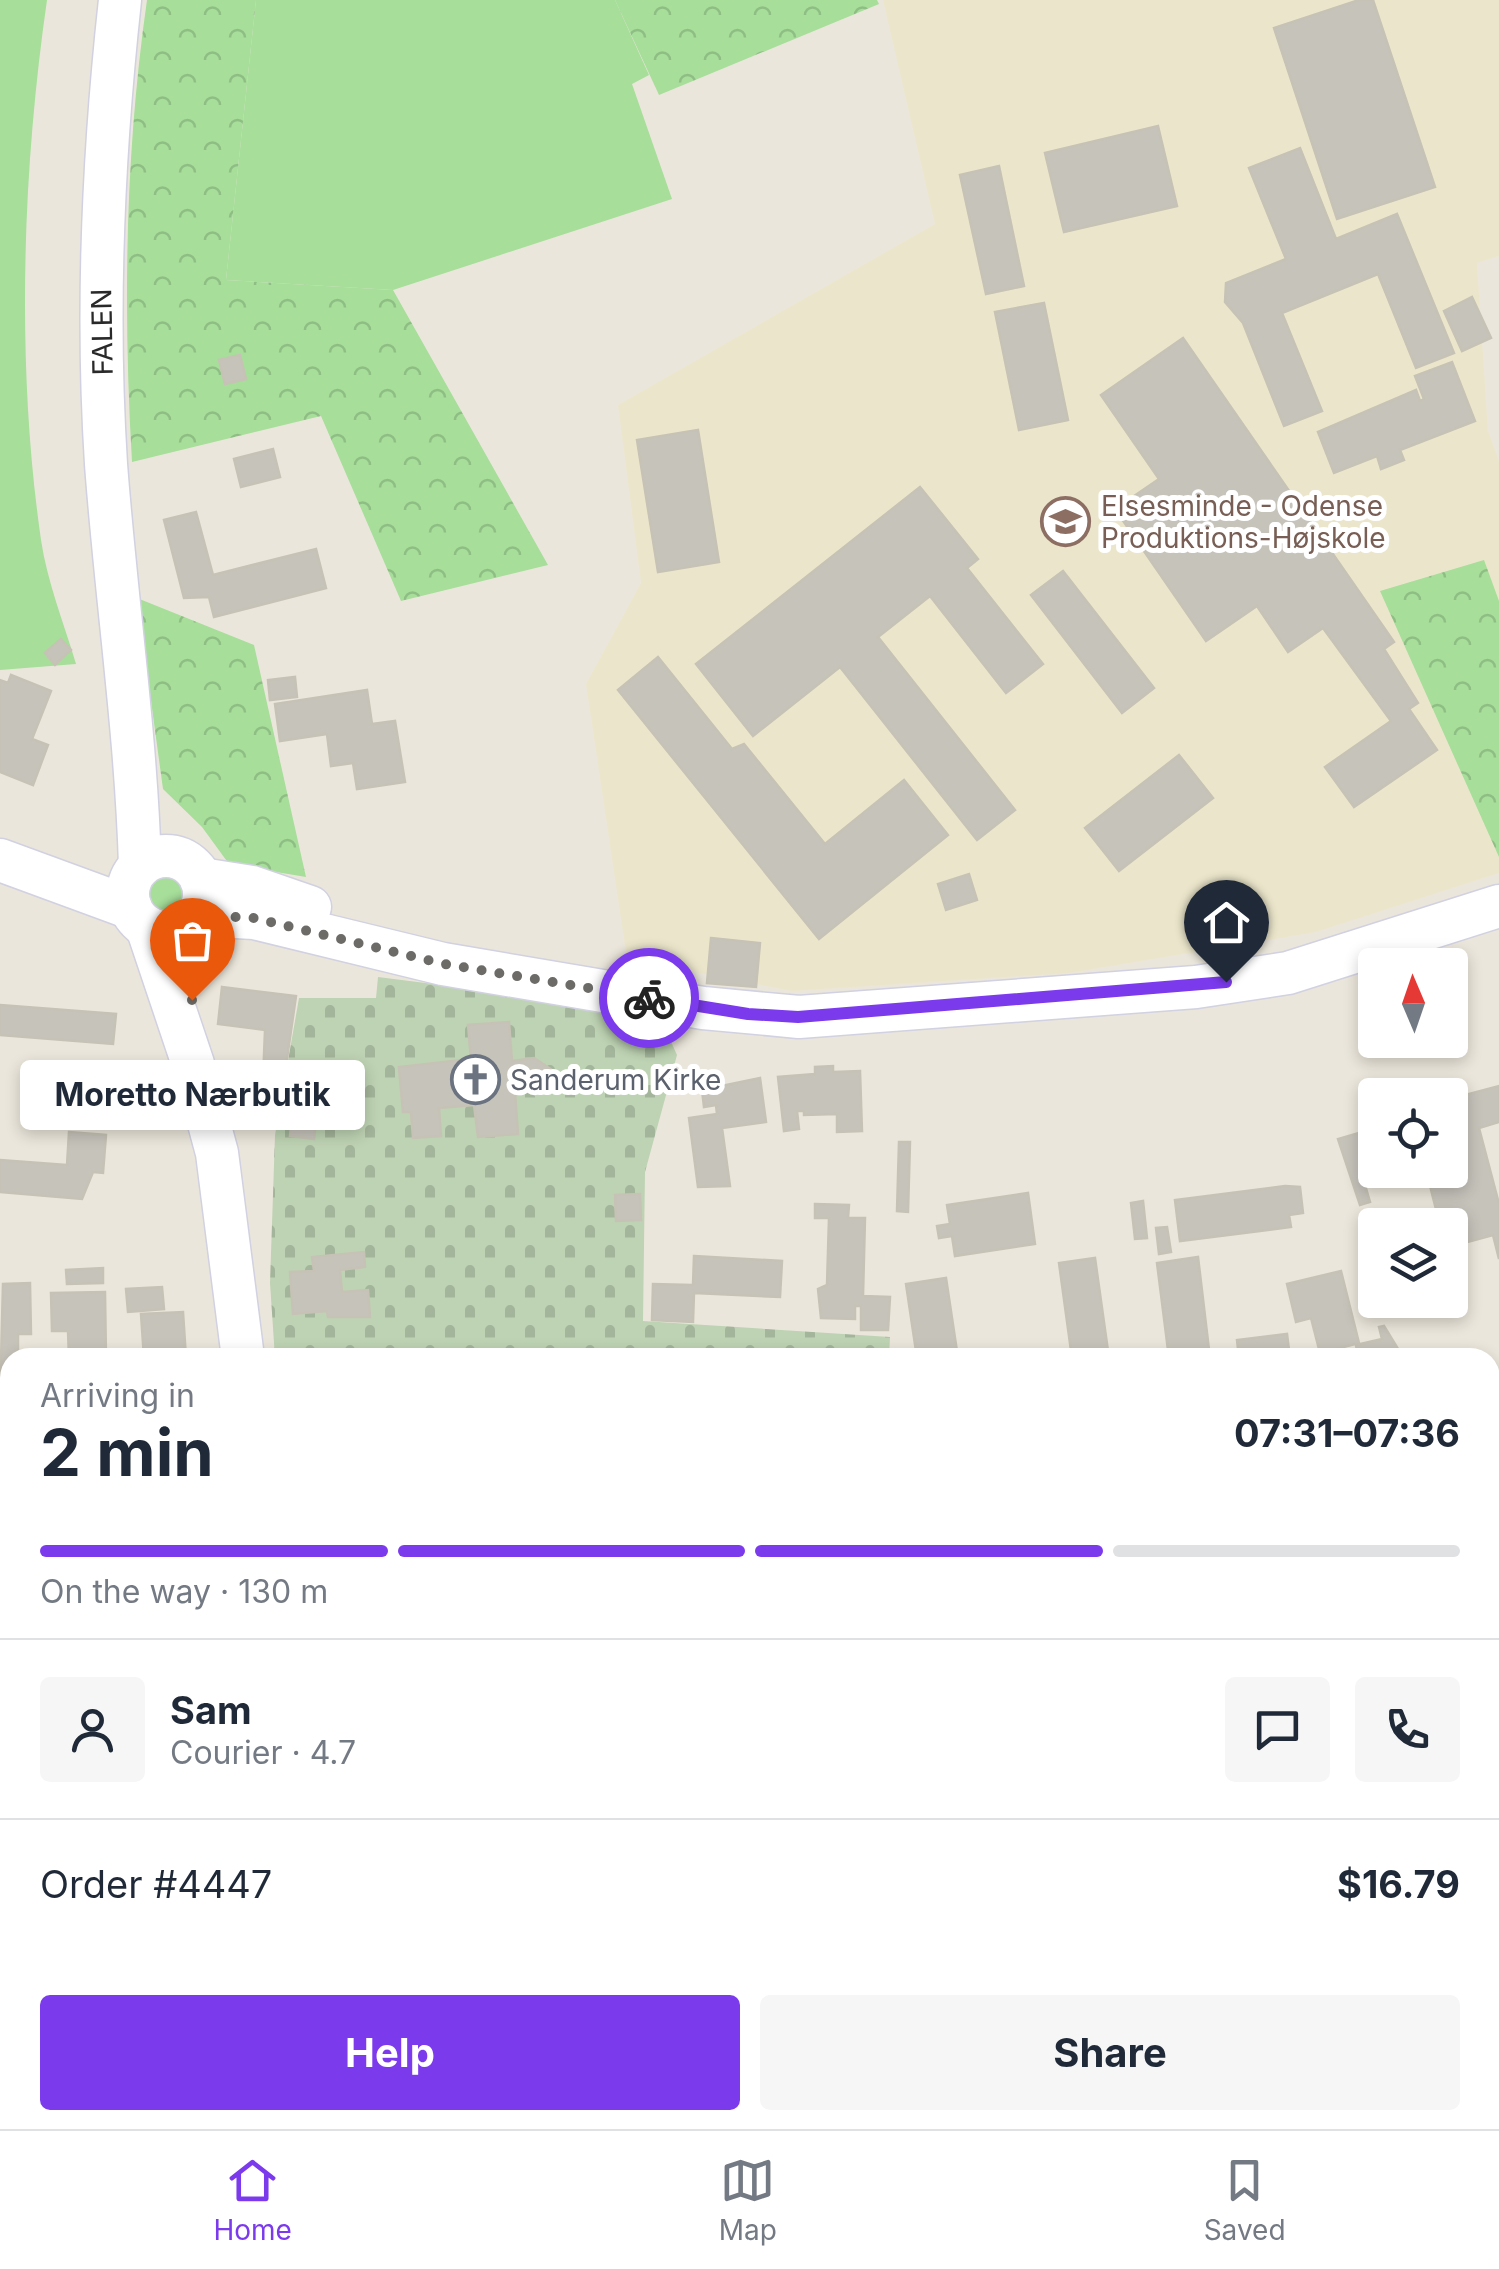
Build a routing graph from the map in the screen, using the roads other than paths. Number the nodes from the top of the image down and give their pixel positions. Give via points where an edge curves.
1 (120, 0) edge
2 (128, 662) junction
3 (0, 837) edge
4 (0, 860) edge
5 (138, 893) junction
6 (194, 894) junction
7 (1499, 906) edge
8 (193, 1064) junction
9 (241, 1348) edge

1 - 2 street, FALEN via 101,234 101,364
2 - 5 street, FALEN
2 - 6 street, FALEN via 165,814
3 - 5 street
4 - 5 street
5 - 6 street via 160,856
5 - 6 street via 171,932
5 - 8 street, FALEN
6 - 7 street via 360,946 703,1008 798,1017 1196,987 1288,973
6 - 8 street
8 - 9 street via 226,1206

